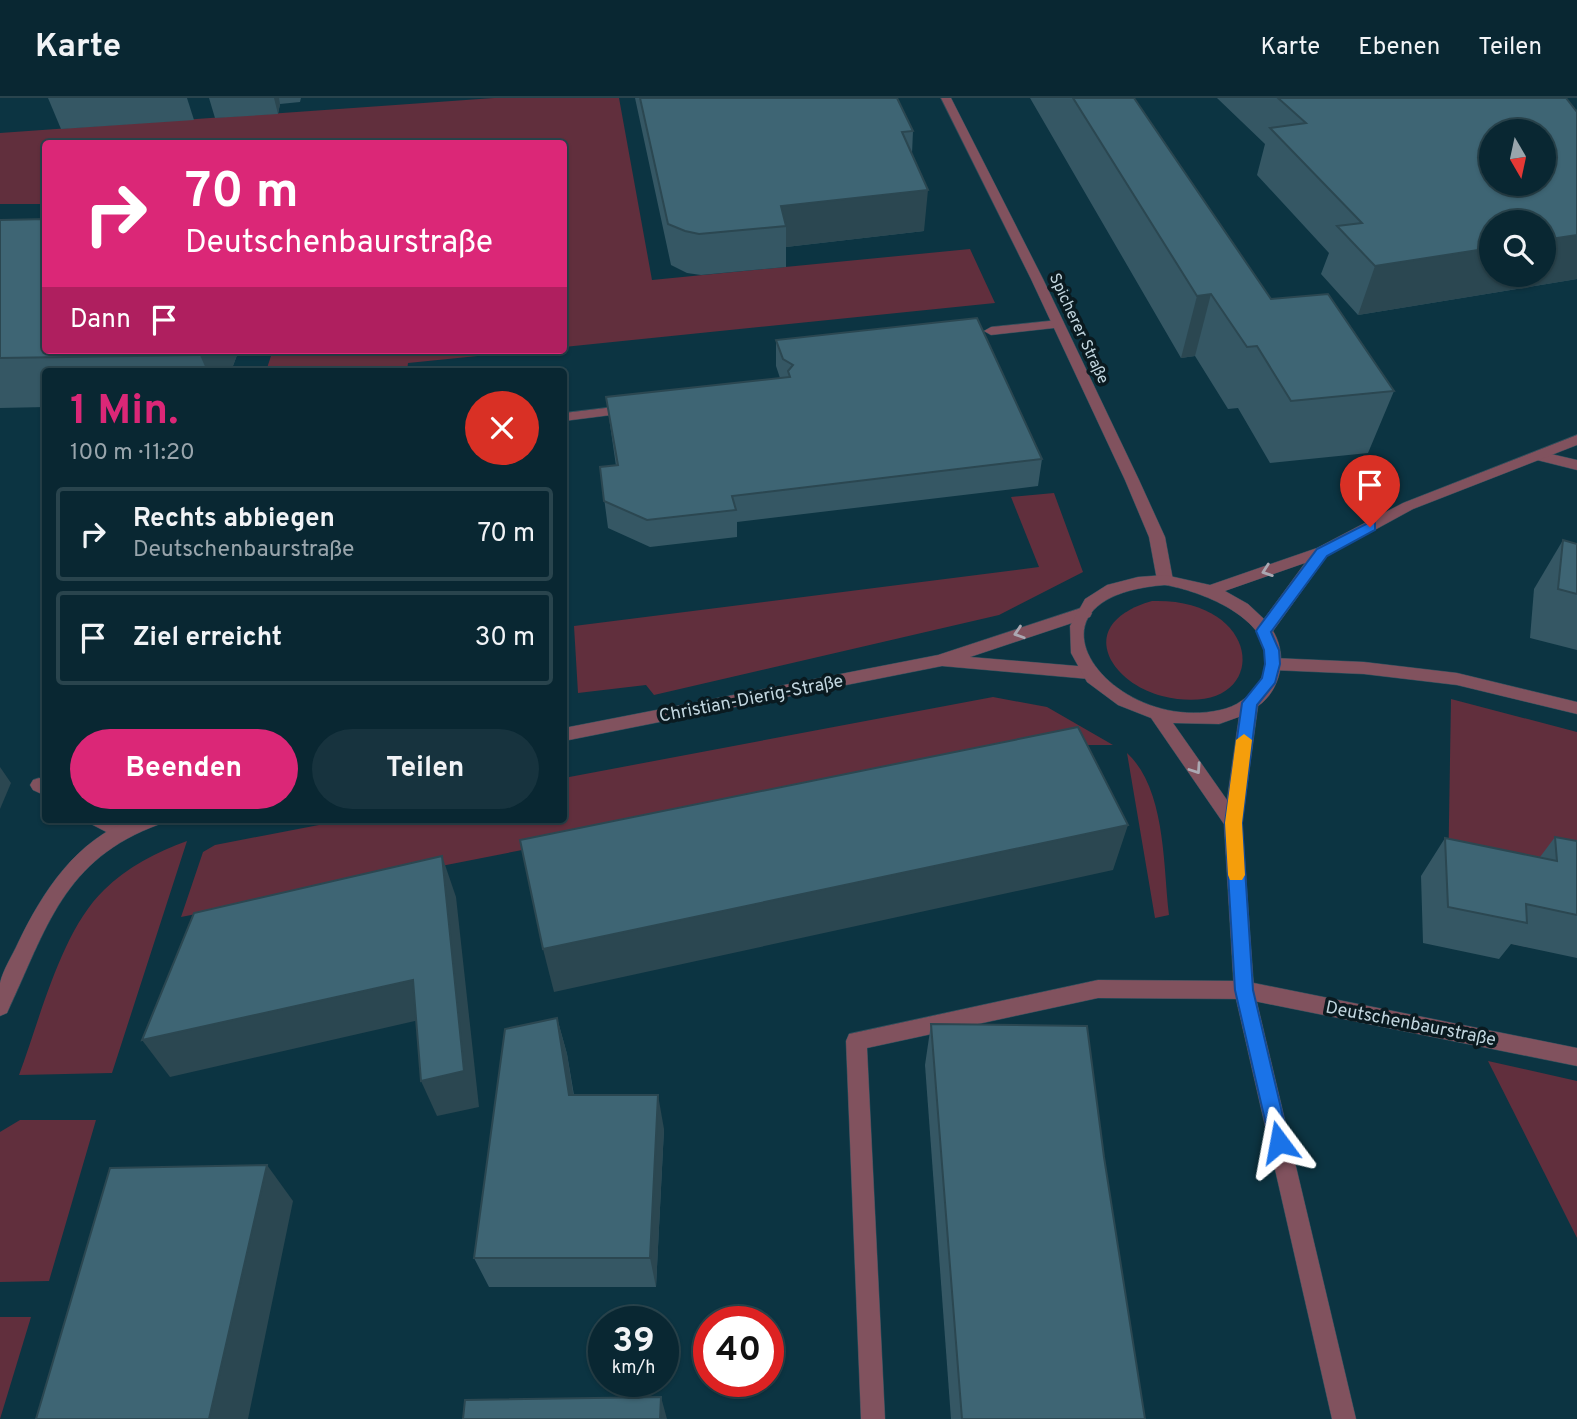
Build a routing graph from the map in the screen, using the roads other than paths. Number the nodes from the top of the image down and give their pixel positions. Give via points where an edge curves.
1 (946, 98) edge
2 (1058, 324) junction
3 (991, 331) dead end
4 (646, 408) edge
5 (567, 417) edge
6 (1577, 440) edge
7 (1538, 456) junction
8 (1577, 465) edge
9 (1322, 552) junction
10 (1165, 580) junction
11 (1213, 590) junction
12 (1084, 613) junction
13 (1264, 631) junction
14 (939, 661) junction
15 (1273, 664) junction
16 (1089, 673) junction
17 (1250, 703) junction
18 (1577, 708) edge
19 (1158, 715) junction
20 (567, 733) edge
21 (104, 823) edge
22 (144, 823) edge
23 (1234, 823) junction
24 (120, 832) junction
25 (1244, 990) junction
26 (0, 1007) edge
27 (1577, 1057) edge
28 (873, 1419) edge
29 (1344, 1419) edge

1 - 2 street, Spicherer Straße
2 - 3 street
2 - 10 street, Spicherer Straße via 1157,537
4 - 5 street
6 - 7 street
7 - 8 street
7 - 9 street via 1408,506
9 -> 11 street
9 - 13 street
10 - 11 street
10 - 12 street via 1114,588
11 - 13 street via 1241,606
12 -> 14 street, Christian-Dierig-Straße
12 - 16 street via 1077,642
13 - 15 street
14 - 16 street, Christian-Dierig-Straße
14 - 20 street, Christian-Dierig-Straße
15 - 17 street via 1269,679
15 - 18 street via 1457,679
16 - 19 street via 1116,698
17 - 19 street via 1197,720
17 - 23 street
19 -> 23 street
21 - 24 street
22 - 24 street
23 - 25 street
24 - 26 street via 88,855 52,895
25 - 27 street, Deutschenbaurstraße
25 - 28 street, Deutschenbaurstraße via 1098,989 856,1041
25 - 29 street

